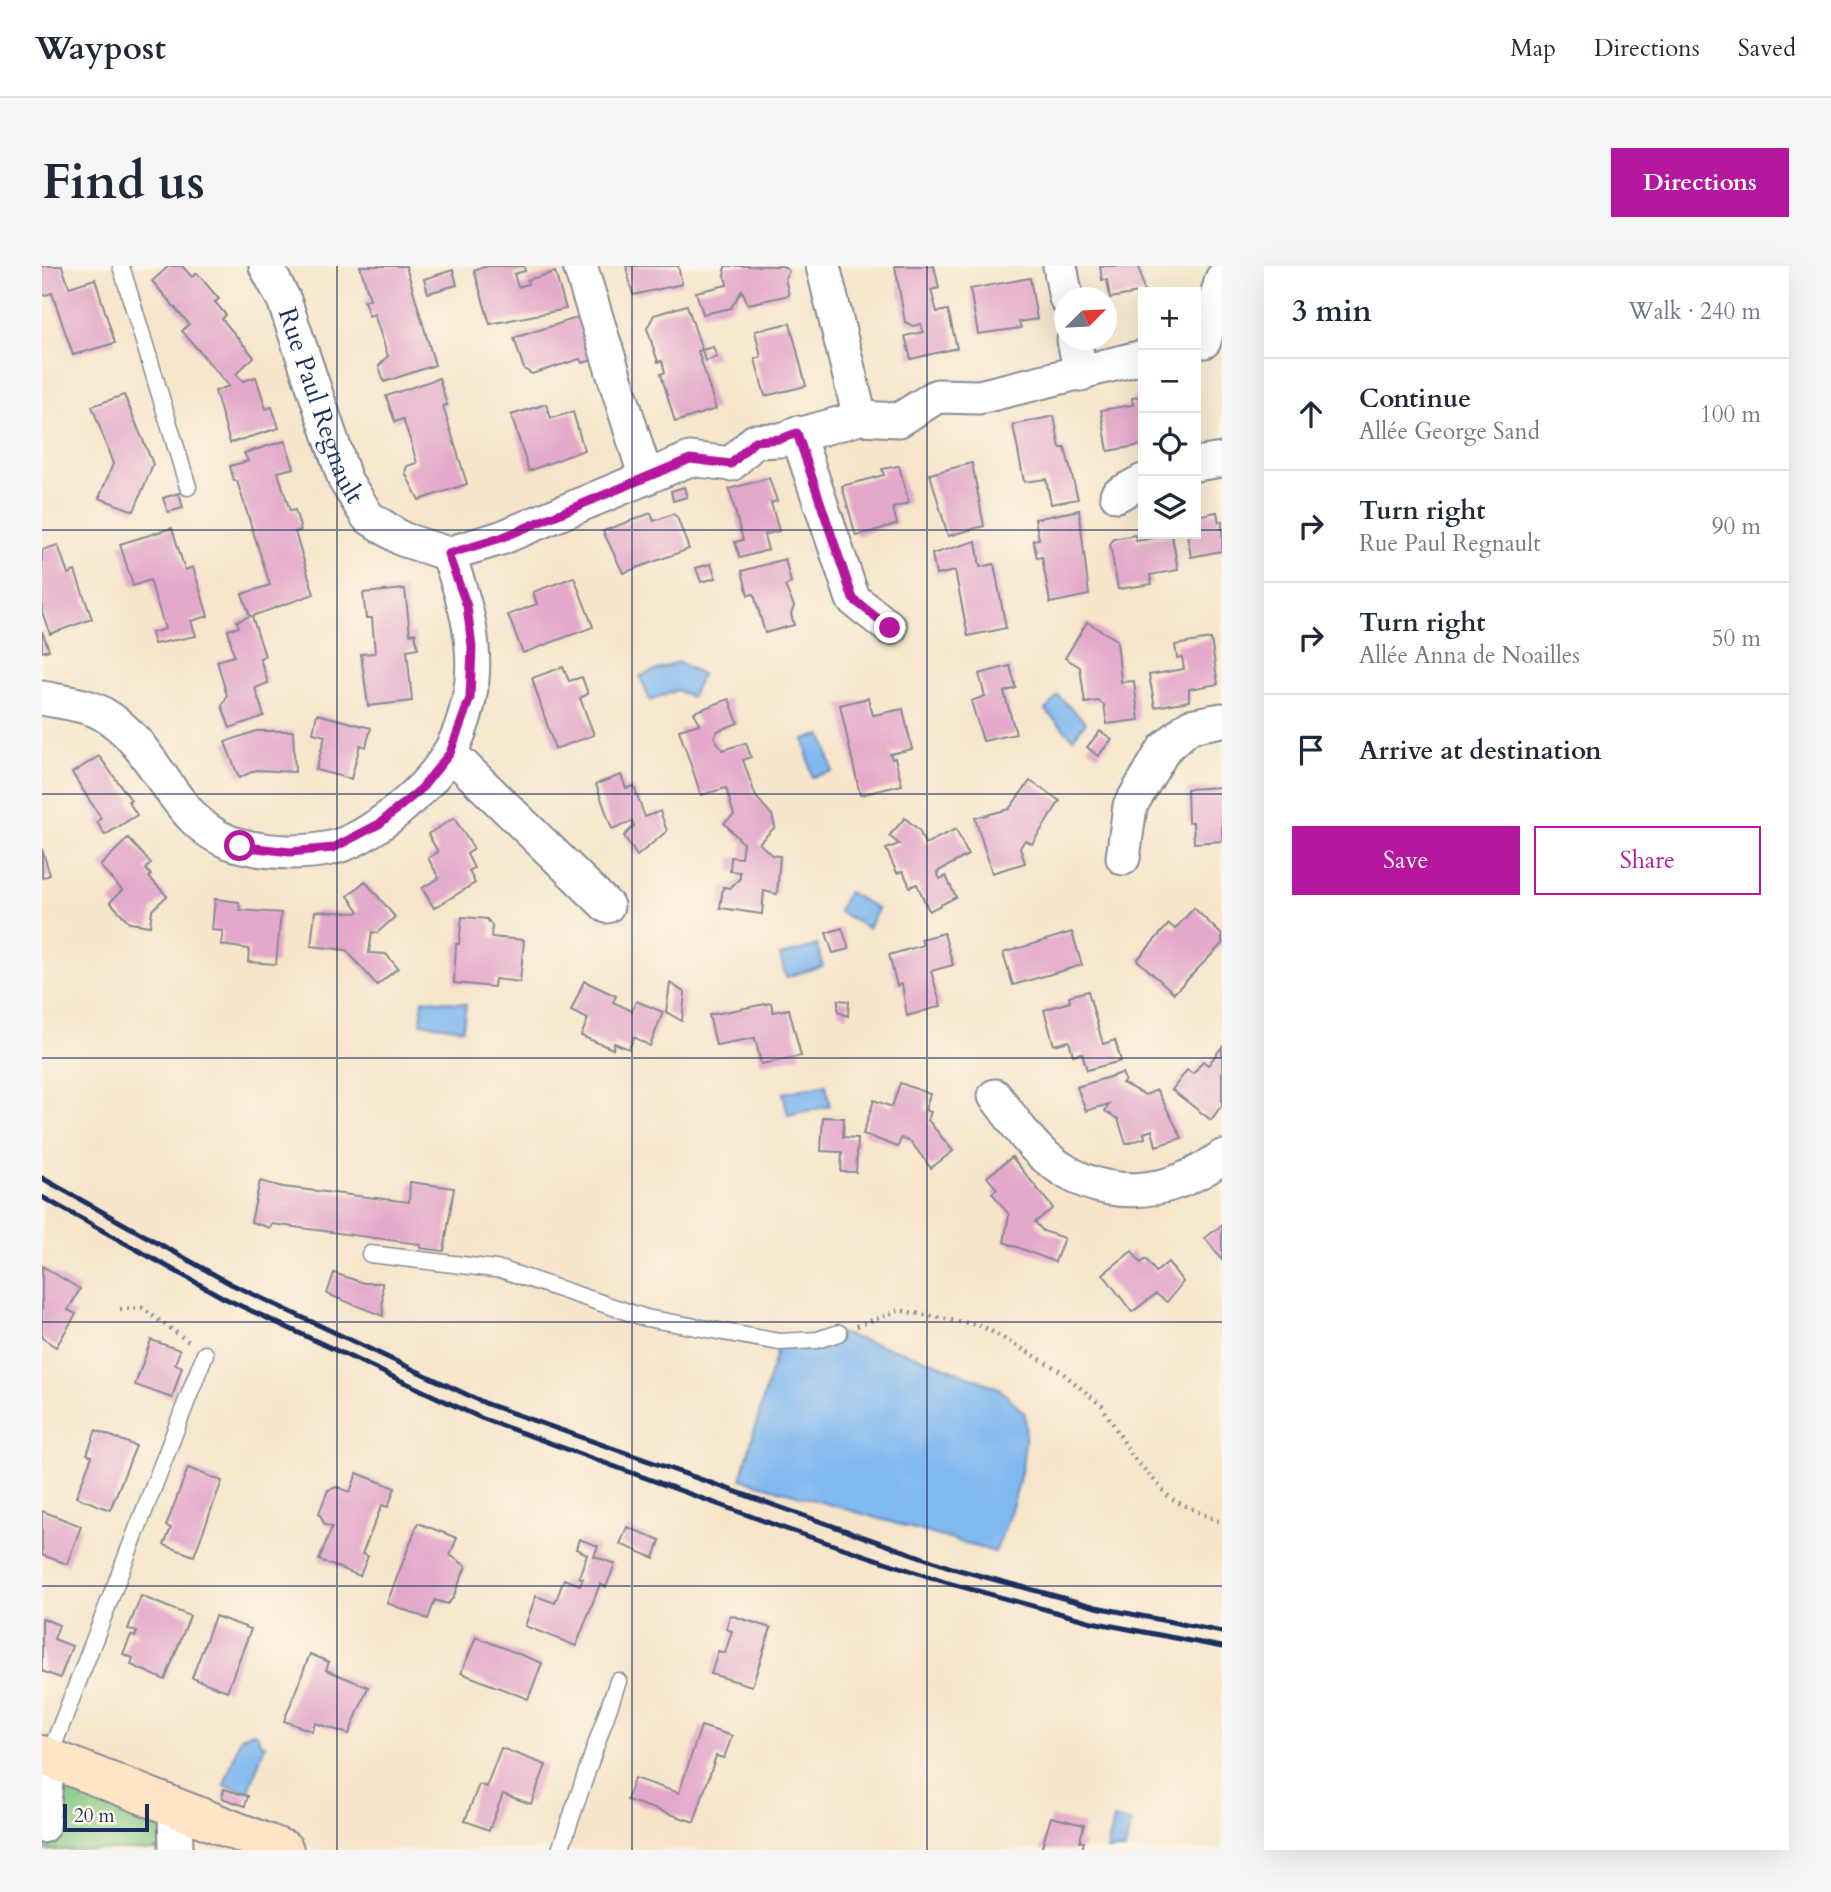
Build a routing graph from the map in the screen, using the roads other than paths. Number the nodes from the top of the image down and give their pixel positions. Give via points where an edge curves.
1 (121, 266) edge
2 (266, 266) edge
3 (580, 266) edge
4 (824, 266) edge
5 (1060, 266) edge
6 (1222, 279) edge
7 (1064, 287) edge
8 (1207, 347) edge
9 (1076, 350) edge
10 (1138, 358) edge
11 (1081, 374) junction
12 (860, 418) junction
13 (797, 433) junction
14 (1222, 460) edge
15 (1201, 463) edge
16 (646, 478) junction
17 (188, 487) dead end
18 (448, 554) junction
19 (890, 628) dead end
20 (42, 698) edge
21 (1222, 720) edge
22 (450, 753) junction
23 (1123, 858) dead end
24 (607, 906) dead end
25 (995, 1096) dead end
26 (1222, 1157) edge
27 (370, 1254) dead end
28 (839, 1333) road end
29 (205, 1354) road end
30 (618, 1681) dead end
31 (45, 1757) edge
32 (175, 1807) junction
33 (42, 1826) edge
34 (176, 1850) edge
35 (285, 1850) edge
36 (560, 1850) edge

1 - 17 lane
2 - 18 street, Rue Paul Regnault via 284,300 345,480 368,517 402,539
3 - 16 street
4 - 12 street
5 - 7 street
6 - 8 street
9 - 11 street
10 - 11 street
11 - 12 street via 979,397 937,396 899,420
12 - 13 street
13 - 16 street via 755,441 731,464 690,459
13 - 19 street via 853,599
14 - 15 street
16 - 18 street via 501,538
18 - 22 street via 467,606 472,647 470,698
20 - 22 street via 103,713 132,737 193,822 240,846 290,852 333,848 379,824 421,789
21 - 23 street via 1190,726 1164,749 1130,806
22 - 24 street
25 - 26 street via 1046,1158 1087,1185 1127,1191 1162,1186 1204,1171
27 - 28 lane via 503,1270 646,1318 779,1342 817,1340
29 - 31 lane
30 - 36 lane
31 - 32 street
31 - 33 street
32 - 34 street
32 - 35 street

